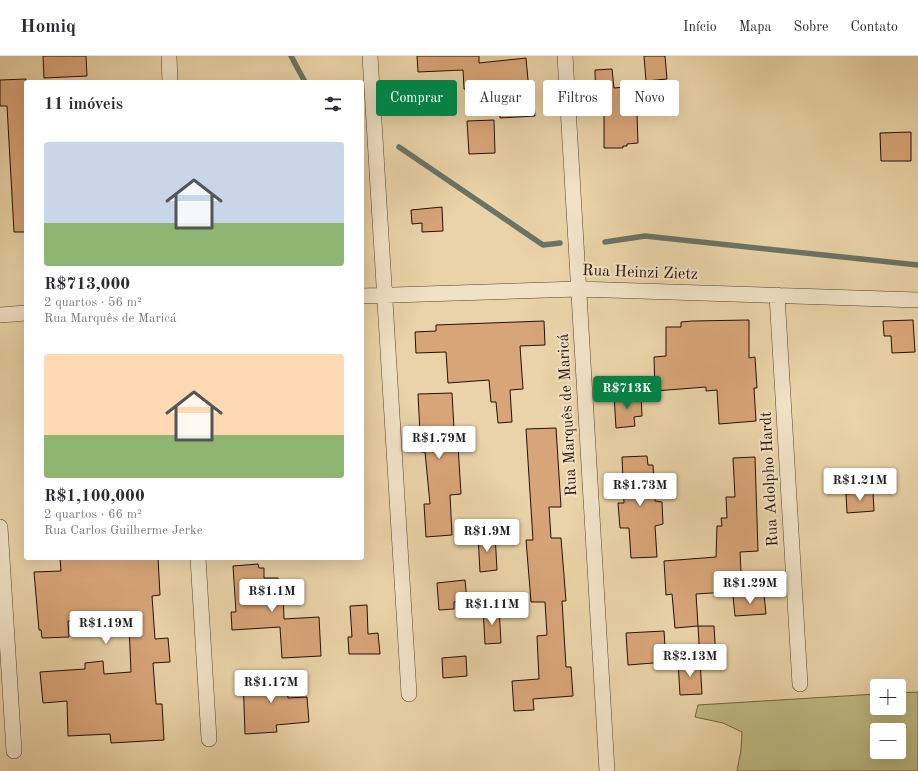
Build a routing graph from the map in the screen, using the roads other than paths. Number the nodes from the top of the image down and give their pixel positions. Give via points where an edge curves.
1 (169, 56) edge
2 (370, 56) edge
3 (565, 56) edge
4 (170, 80) edge
5 (578, 289) junction
6 (384, 294) junction
7 (777, 295) junction
8 (364, 296) edge
9 (918, 300) edge
10 (24, 314) edge
11 (0, 315) edge
12 (0, 527) edge
13 (198, 560) edge
14 (800, 684) dead end
15 (409, 694) dead end
16 (209, 739) dead end
17 (14, 751) dead end
18 (607, 771) edge

1 - 4 street
2 - 6 street
3 - 5 street, Rua Marquês de Maricá
5 - 6 street, Rua Heinzi Zietz
5 - 7 street, Rua Heinzi Zietz
5 - 18 street, Rua Marquês de Maricá
6 - 8 street, Rua Heinzi Zietz
6 - 15 street
7 - 9 street, Rua Heinzi Zietz
7 - 14 street, Rua Adolpho Hardt
10 - 11 street
12 - 17 street
13 - 16 street

